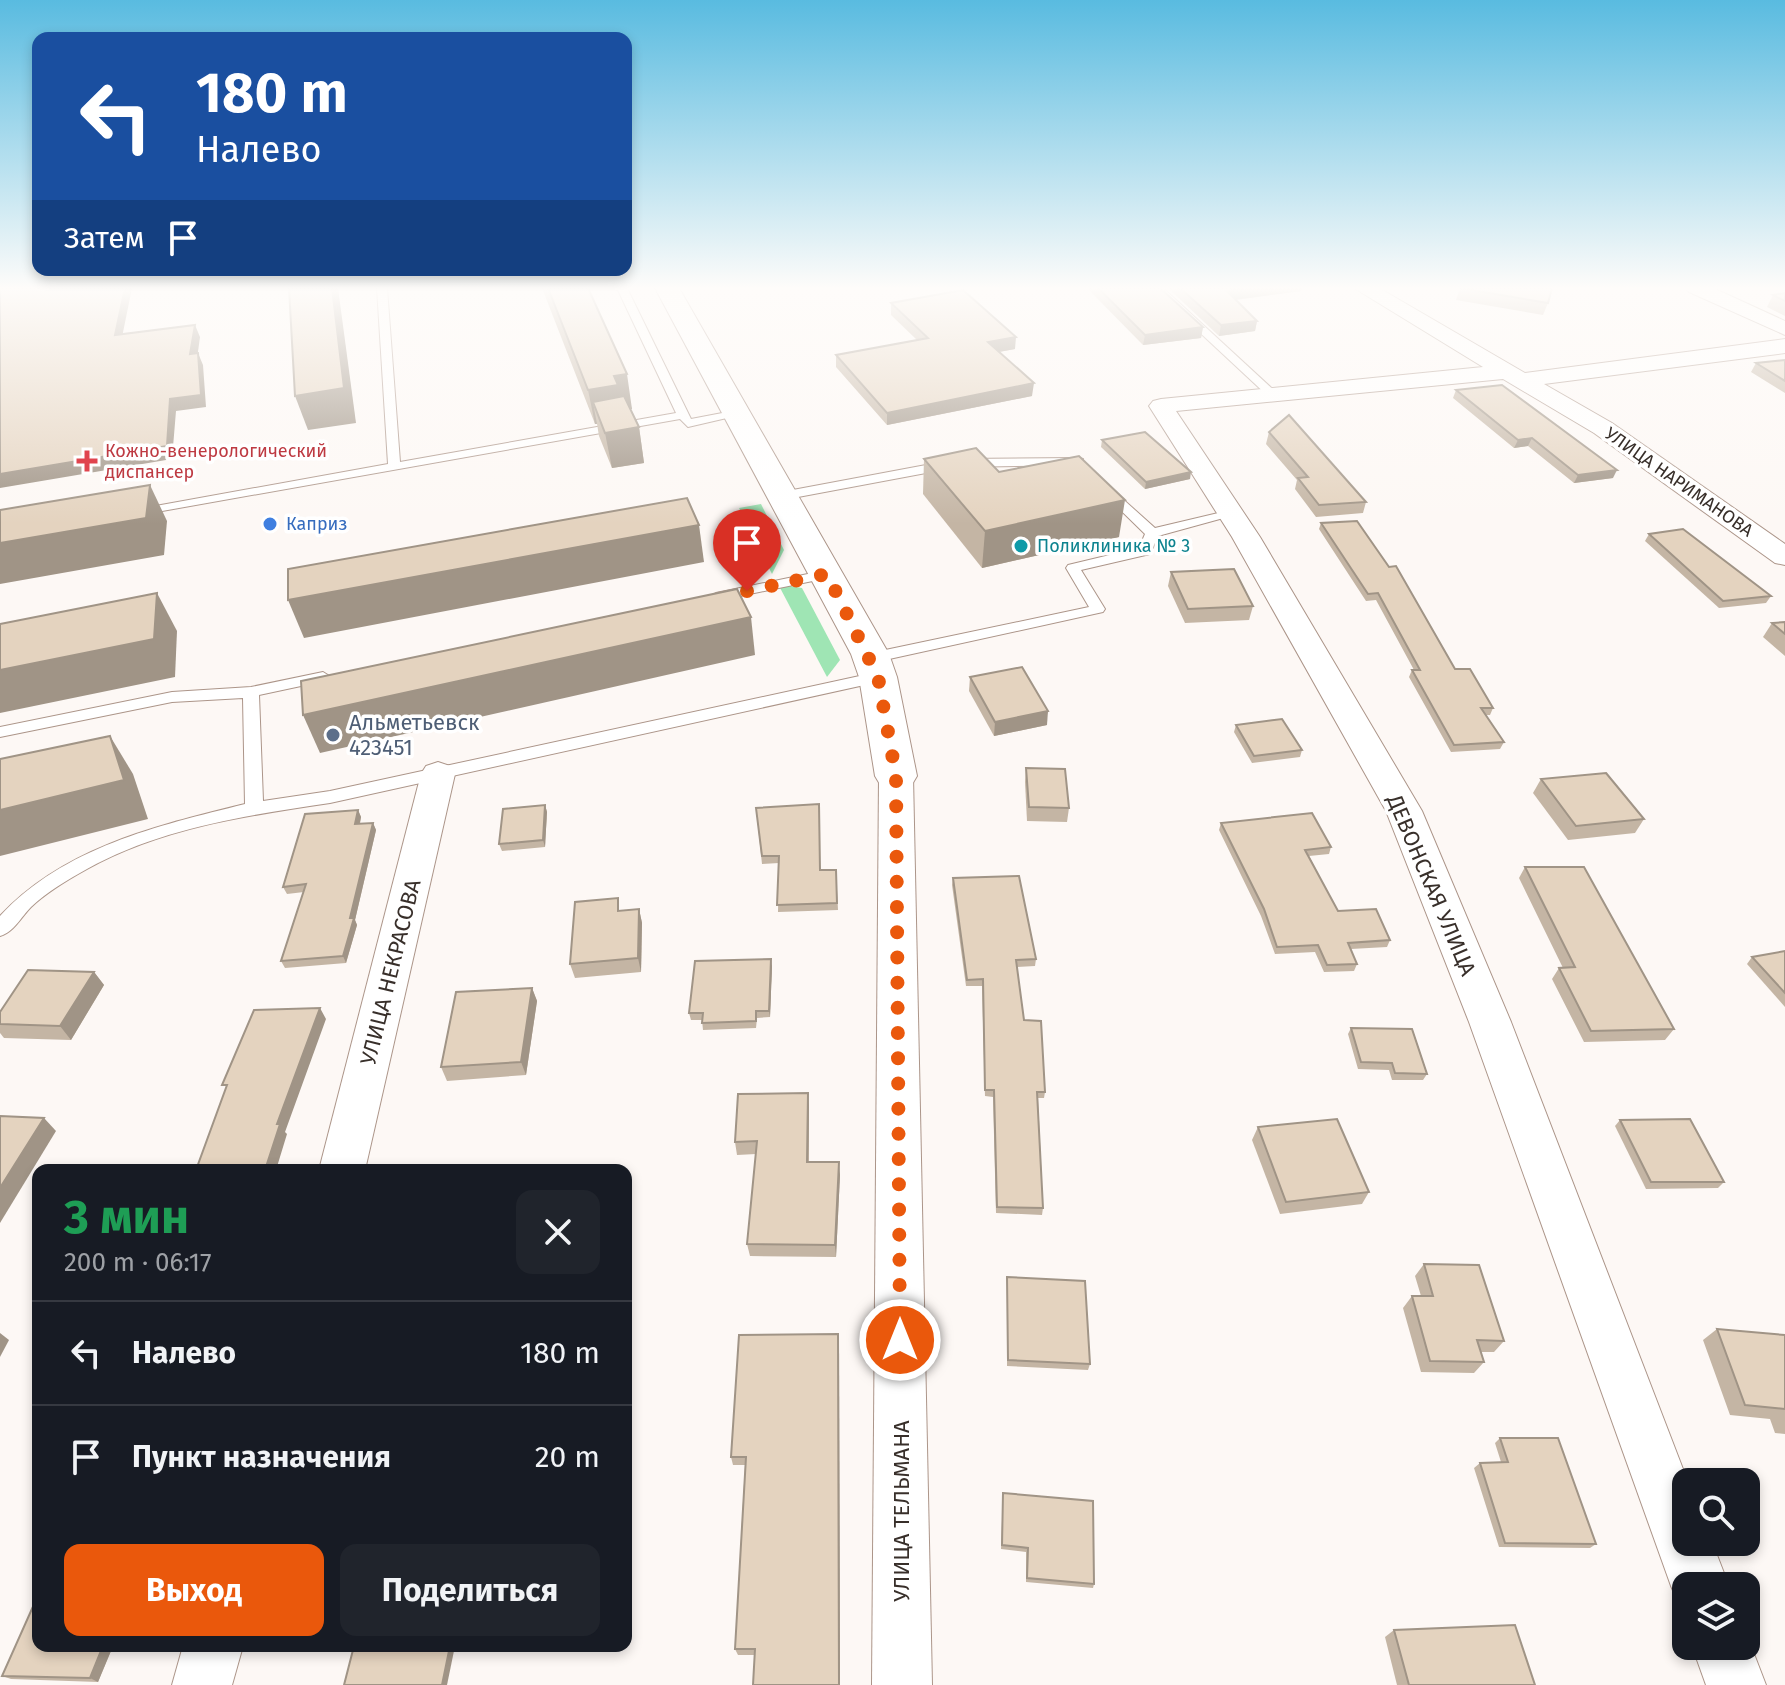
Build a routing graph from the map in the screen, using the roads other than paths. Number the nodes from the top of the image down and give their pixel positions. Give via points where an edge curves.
1 (387, 367) edge
2 (660, 367) edge
3 (711, 367) edge
4 (1242, 367) edge
5 (1496, 367) edge
6 (1597, 367) edge
7 (1512, 376) junction
8 (1273, 395) junction
9 (738, 414) junction
10 (683, 415) junction
11 (394, 466) junction
12 (1088, 470) edge
13 (1098, 481) edge
14 (782, 496) junction
15 (1231, 514) junction
16 (130, 515) edge
17 (1152, 533) junction
18 (1785, 557) edge
19 (827, 574) junction
20 (701, 600) edge
21 (875, 668) junction
22 (344, 673) edge
23 (251, 692) junction
24 (0, 732) edge
25 (438, 774) junction
26 (896, 776) joint
27 (254, 808) junction
28 (0, 929) edge
29 (343, 1164) edge
30 (1695, 1572) edge
31 (211, 1652) edge
32 (1727, 1660) edge
33 (202, 1685) edge
34 (902, 1685) edge
35 (1736, 1685) edge

1 - 11 lane
2 - 10 lane
3 - 9 street, УЛИЦА ТЕЛЬМАНА
4 - 8 lane
5 - 7 street, УЛИЦА НАРИМАНОВА
6 - 7 street, ДЕВОНСКАЯ УЛИЦА
7 - 8 street, ДЕВОНСКАЯ УЛИЦА
7 - 18 street, УЛИЦА НАРИМАНОВА via 1603,428
8 - 15 street, ДЕВОНСКАЯ УЛИЦА via 1161,406
9 - 10 lane via 688,423
9 - 14 street, УЛИЦА ТЕЛЬМАНА
10 - 11 lane
11 - 16 lane
12 - 14 lane via 1077,460 958,463
13 - 17 lane
14 - 19 street, УЛИЦА ТЕЛЬМАНА
15 - 17 lane
15 - 30 street, ДЕВОНСКАЯ УЛИЦА via 1404,811 1490,1022
17 - 21 lane via 1145,551 1073,568 1098,609
19 - 20 lane
19 - 21 street, УЛИЦА ТЕЛЬМАНА
21 - 25 lane
21 - 26 street, УЛИЦА ТЕЛЬМАНА
22 - 23 lane
23 - 24 lane via 172,697
23 - 27 lane
25 - 27 lane
25 - 29 street, УЛИЦА НЕКРАСОВА
26 - 34 street, УЛИЦА ТЕЛЬМАНА
27 - 28 lane via 154,833 82,863 18,905
31 - 33 street
32 - 35 street

